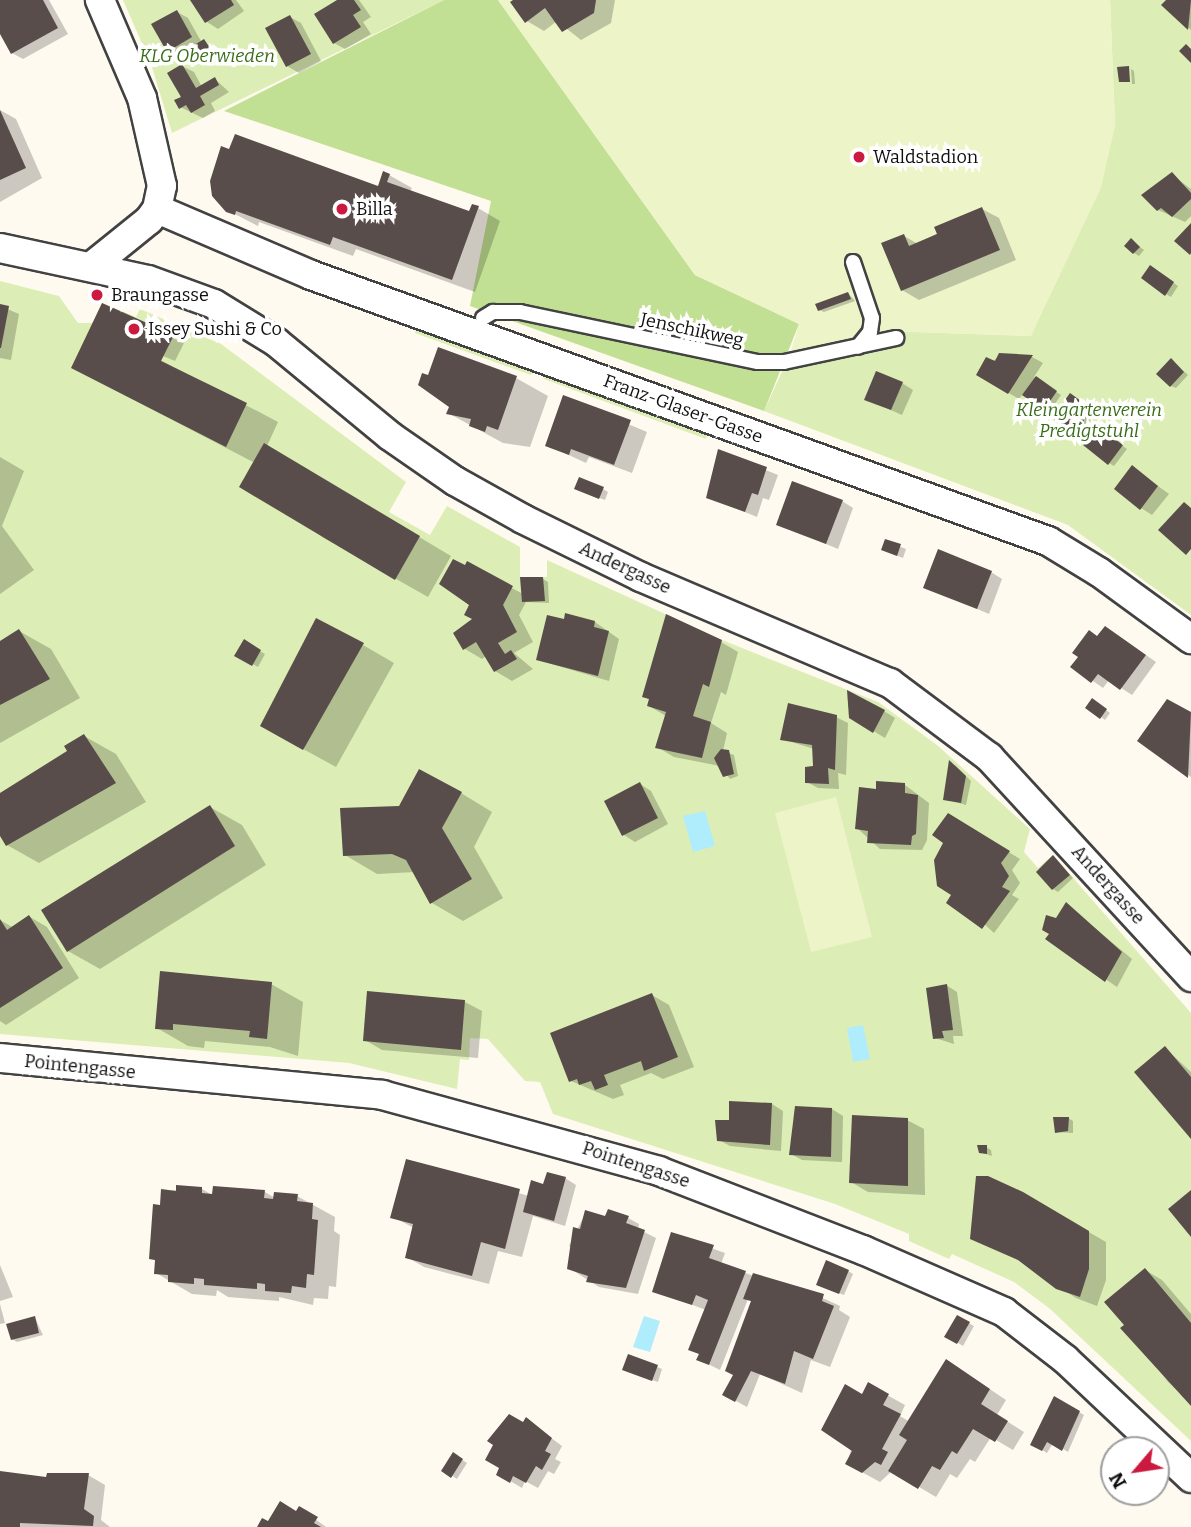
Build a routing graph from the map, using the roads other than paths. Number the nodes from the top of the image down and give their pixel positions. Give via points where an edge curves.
1 (100, 0) edge
2 (157, 209) junction
3 (0, 248) edge
4 (853, 262) dead end
5 (92, 267) junction
6 (483, 318) dead end
7 (896, 338) dead end
8 (858, 346) junction
9 (1191, 639) edge
10 (1191, 977) edge
11 (0, 1058) edge
12 (1191, 1478) edge

1 - 2 street via 142,98 157,149 162,186
2 - 5 street
2 - 9 street, Franz-Glaser-Gasse via 311,275 1048,541
3 - 5 street, Andergasse
4 - 8 lane via 872,318 870,332
5 - 10 street, Andergasse via 160,283 241,317 390,436 466,487 641,577 890,683 989,757
6 - 8 lane, Jenschikweg via 493,312 520,312 758,362 784,362
7 - 8 lane, Jenschikweg
11 - 12 street, Pointengasse via 382,1095 482,1119 705,1188 1004,1312 1066,1360

